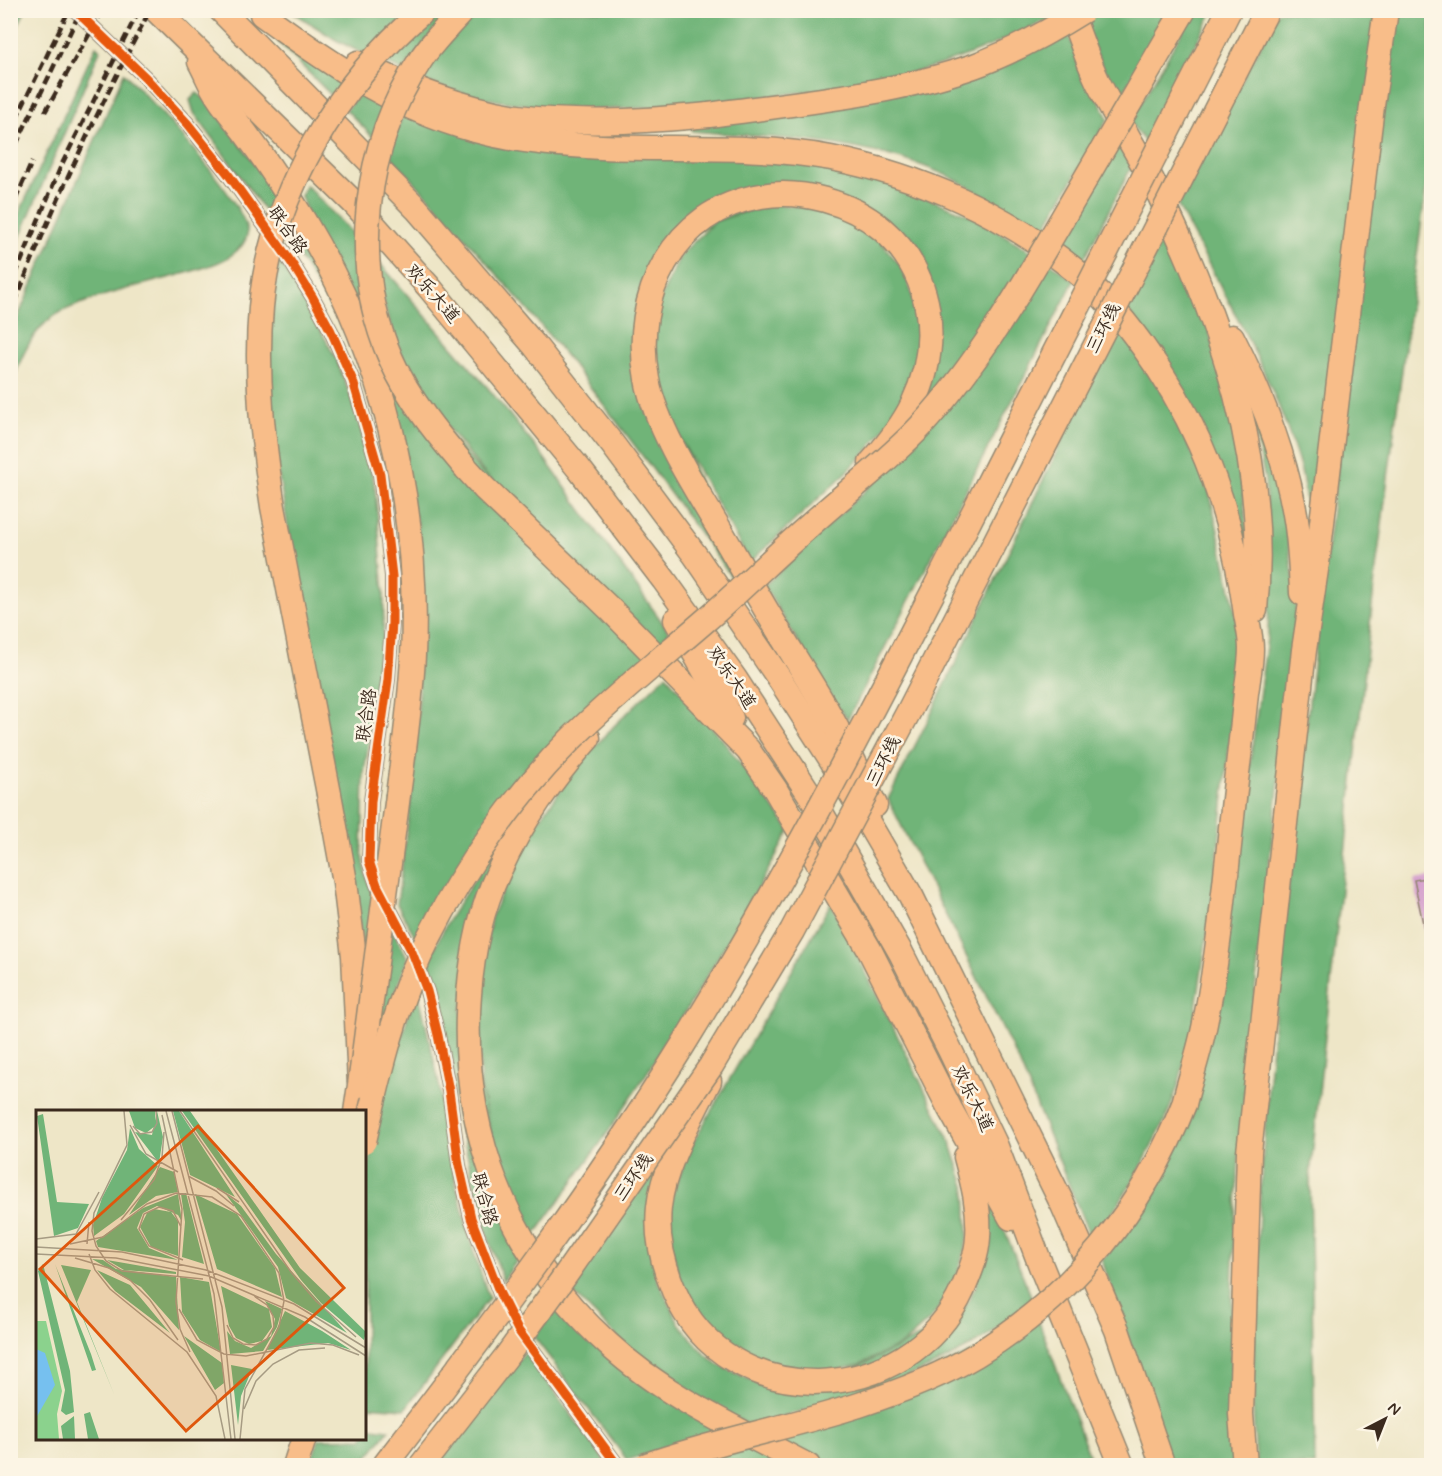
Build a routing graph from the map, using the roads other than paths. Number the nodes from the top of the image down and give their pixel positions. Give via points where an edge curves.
1 (75, 10) edge
2 (156, 10) edge
3 (221, 10) edge
4 (424, 10) edge
5 (463, 10) edge
6 (1070, 10) edge
7 (1084, 10) edge
8 (1184, 10) edge
9 (1229, 10) edge
10 (1267, 10) edge
11 (1386, 10) edge
12 (259, 12) edge
13 (194, 49) junction
14 (1189, 260) junction
15 (845, 494) junction
16 (664, 580) junction
17 (1251, 648) junction
18 (1304, 650) junction
19 (648, 671) junction
20 (748, 750) junction
21 (911, 896) junction
22 (741, 1018) junction
23 (360, 1085) junction
24 (950, 1109) junction
25 (356, 1110) edge
26 (366, 1132) edge
27 (1041, 1266) junction
28 (303, 1440) edge
29 (295, 1466) edge
30 (384, 1466) edge
31 (421, 1466) edge
32 (618, 1466) edge
33 (644, 1466) edge
34 (808, 1466) edge
35 (1122, 1466) edge
36 (1163, 1466) edge
37 (1245, 1466) edge

1 - 32 street, 联合路 via 146,78 228,174 312,296 353,381 380,474 392,576 392,634 371,801 369,861 427,991 469,1207 500,1294 523,1337
2 - 13 highway, 欢乐大道
3 - 21 highway, 欢乐大道 via 417,209 535,346 613,445 695,555 781,681
4 - 23 highway, bridge via 361,73 324,125 275,233 261,307 261,422 273,507 345,882 354,956
5 - 20 highway, bridge via 421,60 393,114 374,175 367,232 370,286 381,333 404,383 436,432 466,468
6 - 14 highway via 1099,84 1155,186
7 - 12 highway, bridge via 1048,32 974,66 894,87 709,115 566,121 517,117 422,91
8 - 15 highway, bridge via 984,346 922,424 887,460
9 - 30 highway, 三环线, bridge via 965,530 762,914 614,1153 494,1322
10 - 22 highway, 三环线, bridge via 854,816
11 - 18 highway
12 - 17 highway via 361,82 457,125 540,142 604,147 755,148 833,159 937,189 1026,236 1079,274 1106,300 1148,353 1188,418 1227,515
13 - 16 highway, 欢乐大道 via 346,195 429,288 580,470
13 - 23 highway, bridge via 214,92 277,178 332,272 354,318 384,402 400,468 414,617 411,694
14 - 17 highway via 1230,368 1255,489 1257,597
14 - 18 highway via 1252,375 1282,459 1296,519
15 - 19 highway, bridge
15 - 21 highway, bridge via 886,447 914,403 926,367 929,333 921,280 903,250 879,227 849,208 801,195 769,194 724,206 697,223 673,249 657,277 644,329 646,378 675,449 829,714 885,825
16 - 20 highway via 672,613
16 - 27 highway, 欢乐大道 via 735,679 816,804 901,953 994,1144
17 - 33 highway, bridge via 1205,1024 1176,1124 1128,1213 1083,1269 1026,1320 939,1374 892,1393
18 - 37 highway via 1249,1152 1241,1403
19 - 26 highway, bridge via 551,760 491,837 447,903 412,973 383,1058
19 - 34 highway, bridge via 552,779 499,872 475,949 468,1010 472,1101 483,1149 507,1211 537,1261 590,1327 666,1387
20 - 24 highway via 869,949
21 - 36 highway, 欢乐大道 via 1063,1205 1116,1330
22 - 24 highway, bridge via 666,1177 658,1225 669,1278 694,1325 712,1345 758,1372 804,1383 842,1380 871,1372 928,1339 952,1309 975,1259 978,1208
22 - 31 highway, 三环线, bridge via 560,1283
23 - 25 highway
24 - 27 highway
27 - 35 highway, 欢乐大道
28 - 29 highway

